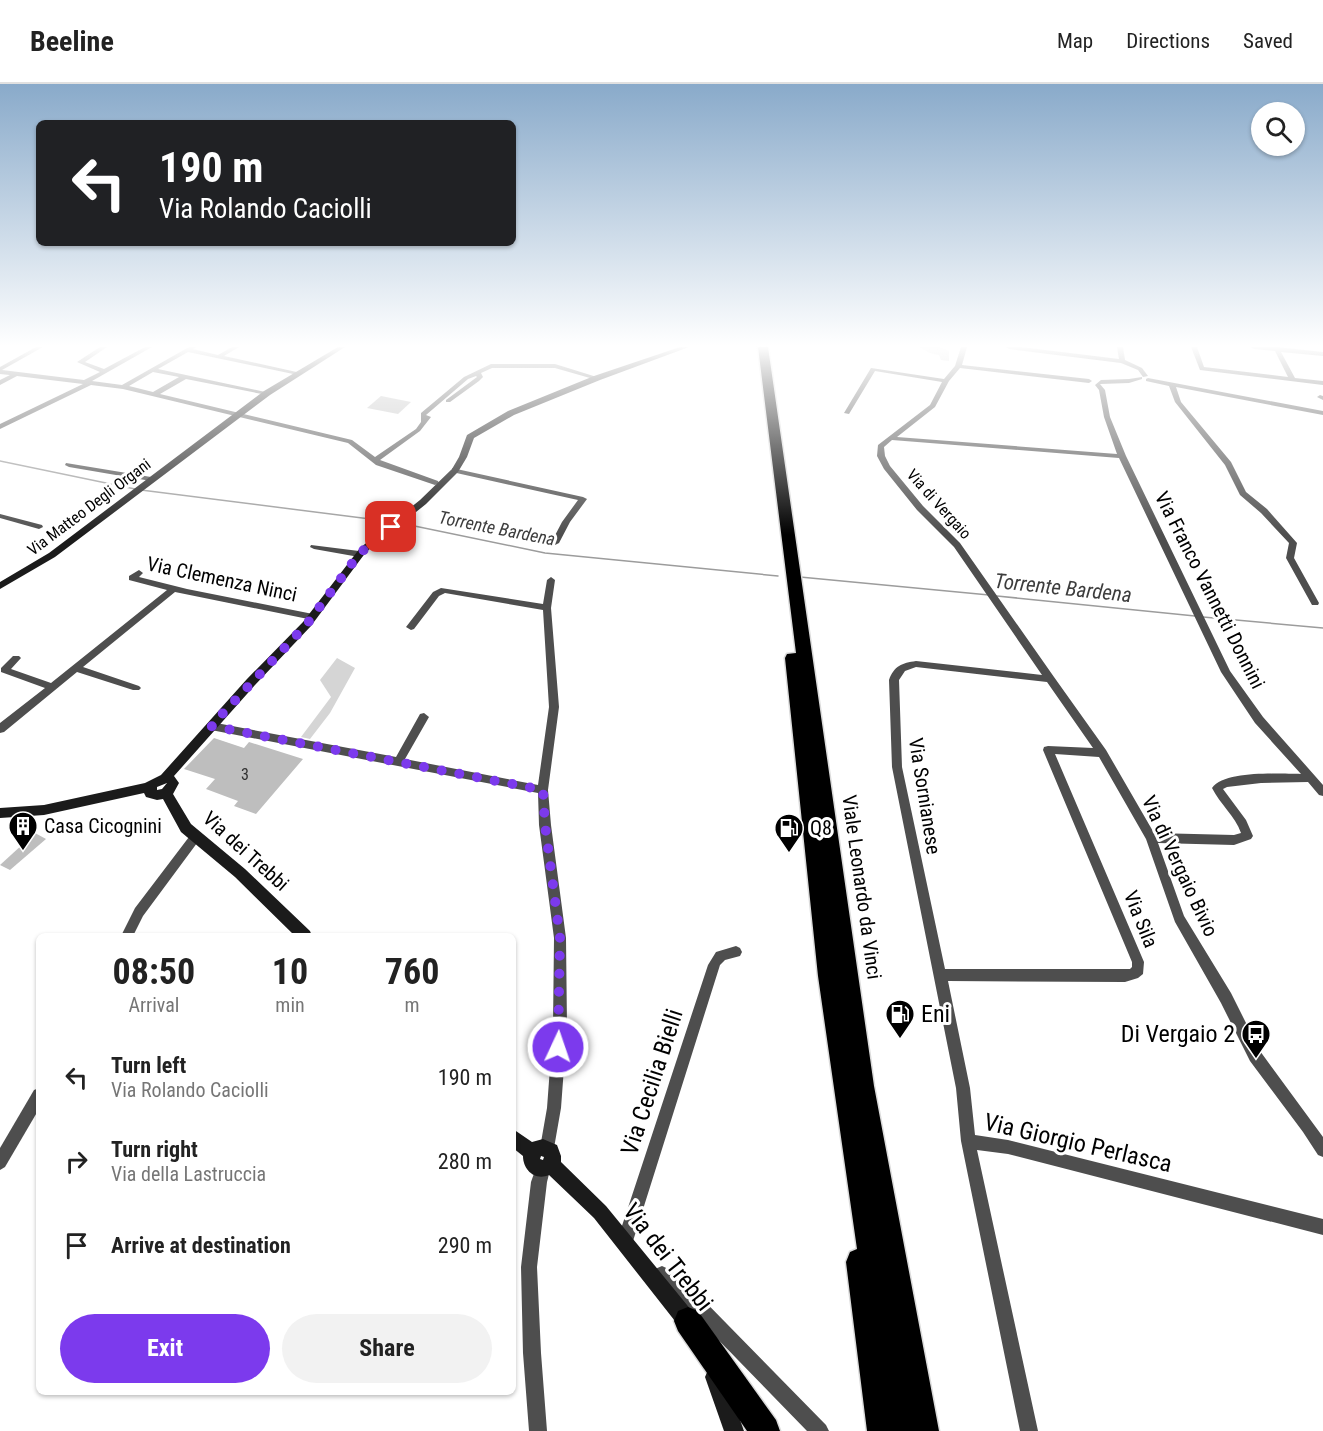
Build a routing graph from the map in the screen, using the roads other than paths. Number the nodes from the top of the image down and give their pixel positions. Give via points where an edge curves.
1 (34, 410) edge
2 (222, 410) edge
3 (245, 410) edge
4 (435, 410) edge
5 (519, 410) edge
6 (764, 410) edge
7 (771, 410) edge
8 (849, 410) edge
9 (930, 410) edge
10 (1106, 410) edge
11 (1184, 410) edge
12 (1305, 410) edge
13 (847, 413) dead end
14 (1323, 413) edge
15 (239, 414) junction
16 (0, 427) edge
17 (889, 438) junction
18 (392, 449) junction
19 (367, 453) junction
20 (1122, 456) junction
21 (375, 460) junction
22 (69, 465) dead end
23 (455, 470) junction
24 (151, 479) junction
25 (438, 484) junction
26 (0, 516) edge
27 (39, 527) dead end
28 (555, 543) dead end
29 (314, 548) dead end
30 (359, 554) junction
31 (140, 573) dead end
32 (551, 580) dead end
33 (0, 586) edge
34 (173, 590) junction
35 (996, 601) joint
36 (1315, 603) dead end
37 (547, 608) junction
38 (313, 617) junction
39 (411, 627) dead end
40 (16, 658) dead end
41 (76, 668) junction
42 (1051, 678) junction
43 (53, 687) junction
44 (136, 688) dead end
45 (424, 717) dead end
46 (211, 726) junction
47 (0, 729) edge
48 (1102, 753) junction
49 (398, 763) junction
50 (165, 778) junction
51 (1310, 778) junction
52 (149, 787) junction
53 (543, 790) junction
54 (1323, 792) edge
55 (166, 793) junction
56 (0, 813) edge
57 (196, 836) junction
58 (1151, 838) junction
59 (128, 933) edge
60 (302, 933) edge
61 (736, 952) dead end
62 (940, 975) junction
63 (36, 1100) edge
64 (516, 1139) edge
65 (968, 1141) junction
66 (854, 1150) junction
67 (1323, 1150) edge
68 (543, 1159) junction
69 (0, 1162) edge
70 (1323, 1227) edge
71 (625, 1241) junction
72 (654, 1278) junction
73 (688, 1322) junction
74 (538, 1431) edge
75 (734, 1431) edge
76 (765, 1431) edge
77 (820, 1431) edge
78 (882, 1431) edge
79 (899, 1431) edge
80 (924, 1431) edge
81 (1029, 1431) edge

1 - 16 street
2 - 15 street
3 - 15 street, Via Matteo Degli Organi
4 - 18 street via 418,430
5 - 23 street via 467,440
6 - 66 highway via 811,831
7 - 80 highway, Viale Leonardo da Vinci via 862,1086
8 - 13 street
9 - 17 street
10 - 20 street, Via Franco Vannetti Donnini
11 - 36 street via 1228,464 1243,493 1293,543 1290,558
12 - 14 street
15 - 19 street via 350,441
15 - 24 street, Via Matteo Degli Organi
17 - 20 street
17 - 35 street, Via di Vergaio via 880,446 887,467 957,545
18 - 19 street
18 - 21 street
19 - 21 street
20 - 51 street, Via Franco Vannetti Donnini via 1226,672 1244,700
21 - 25 street
22 - 24 street
23 - 25 street
23 - 28 street via 583,499
24 - 33 street, Via Matteo Degli Organi via 52,555
25 - 30 street via 423,502
26 - 27 street
29 - 30 street
30 - 38 street
31 - 34 street, Via Clemenza Ninci via 132,578
32 - 37 street
34 - 38 street, Via Clemenza Ninci
34 - 41 street
35 - 42 street, Via di Vergaio Bivio
37 - 39 street via 444,590 436,594
37 - 53 street via 554,707
38 - 46 street
40 - 43 street via 4,670
41 - 43 street
41 - 44 street
42 - 48 street, Via di Vergaio Bivio
42 - 62 street, Via Sornianese via 916,664 904,666 896,673 897,767
43 - 47 street
45 - 49 street
46 - 49 street
46 - 50 street
48 - 58 street, Via di Vergaio Bivio
48 - 62 street, Via Sila via 1048,750 1138,962 1138,970 1125,976
49 - 53 street
50 - 52 street
50 - 55 street via 173,783
51 - 54 street, Via Franco Vannetti Donnini
51 - 58 street via 1220,784 1217,788 1247,836 1234,840
52 - 55 street via 152,795
52 - 56 street via 44,810
53 - 68 street via 560,938 560,1027 554,1108
55 - 57 street, Via dei Trebbi via 186,828
57 - 59 street via 139,912
57 - 60 street, Via dei Trebbi
58 - 67 street, Via di Vergaio Bivio via 1179,918 1245,1038
61 - 71 street, Via Cecilia Bielli via 723,953 714,965
62 - 65 street via 963,1088
63 - 69 street
64 - 68 street, Via dei Trebbi
65 - 70 street, Via Giorgio Perlasca via 1008,1146
65 - 81 street, Via Giorgio Perlasca
66 - 78 highway via 854,1218
66 - 79 highway
68 - 71 street, Via dei Trebbi
68 - 74 street via 529,1267
71 - 72 street, Via dei Trebbi
72 - 73 street, Via dei Trebbi
72 - 77 street via 662,1274 671,1279
73 - 75 street, Via dei Trebbi via 715,1376
73 - 76 highway

